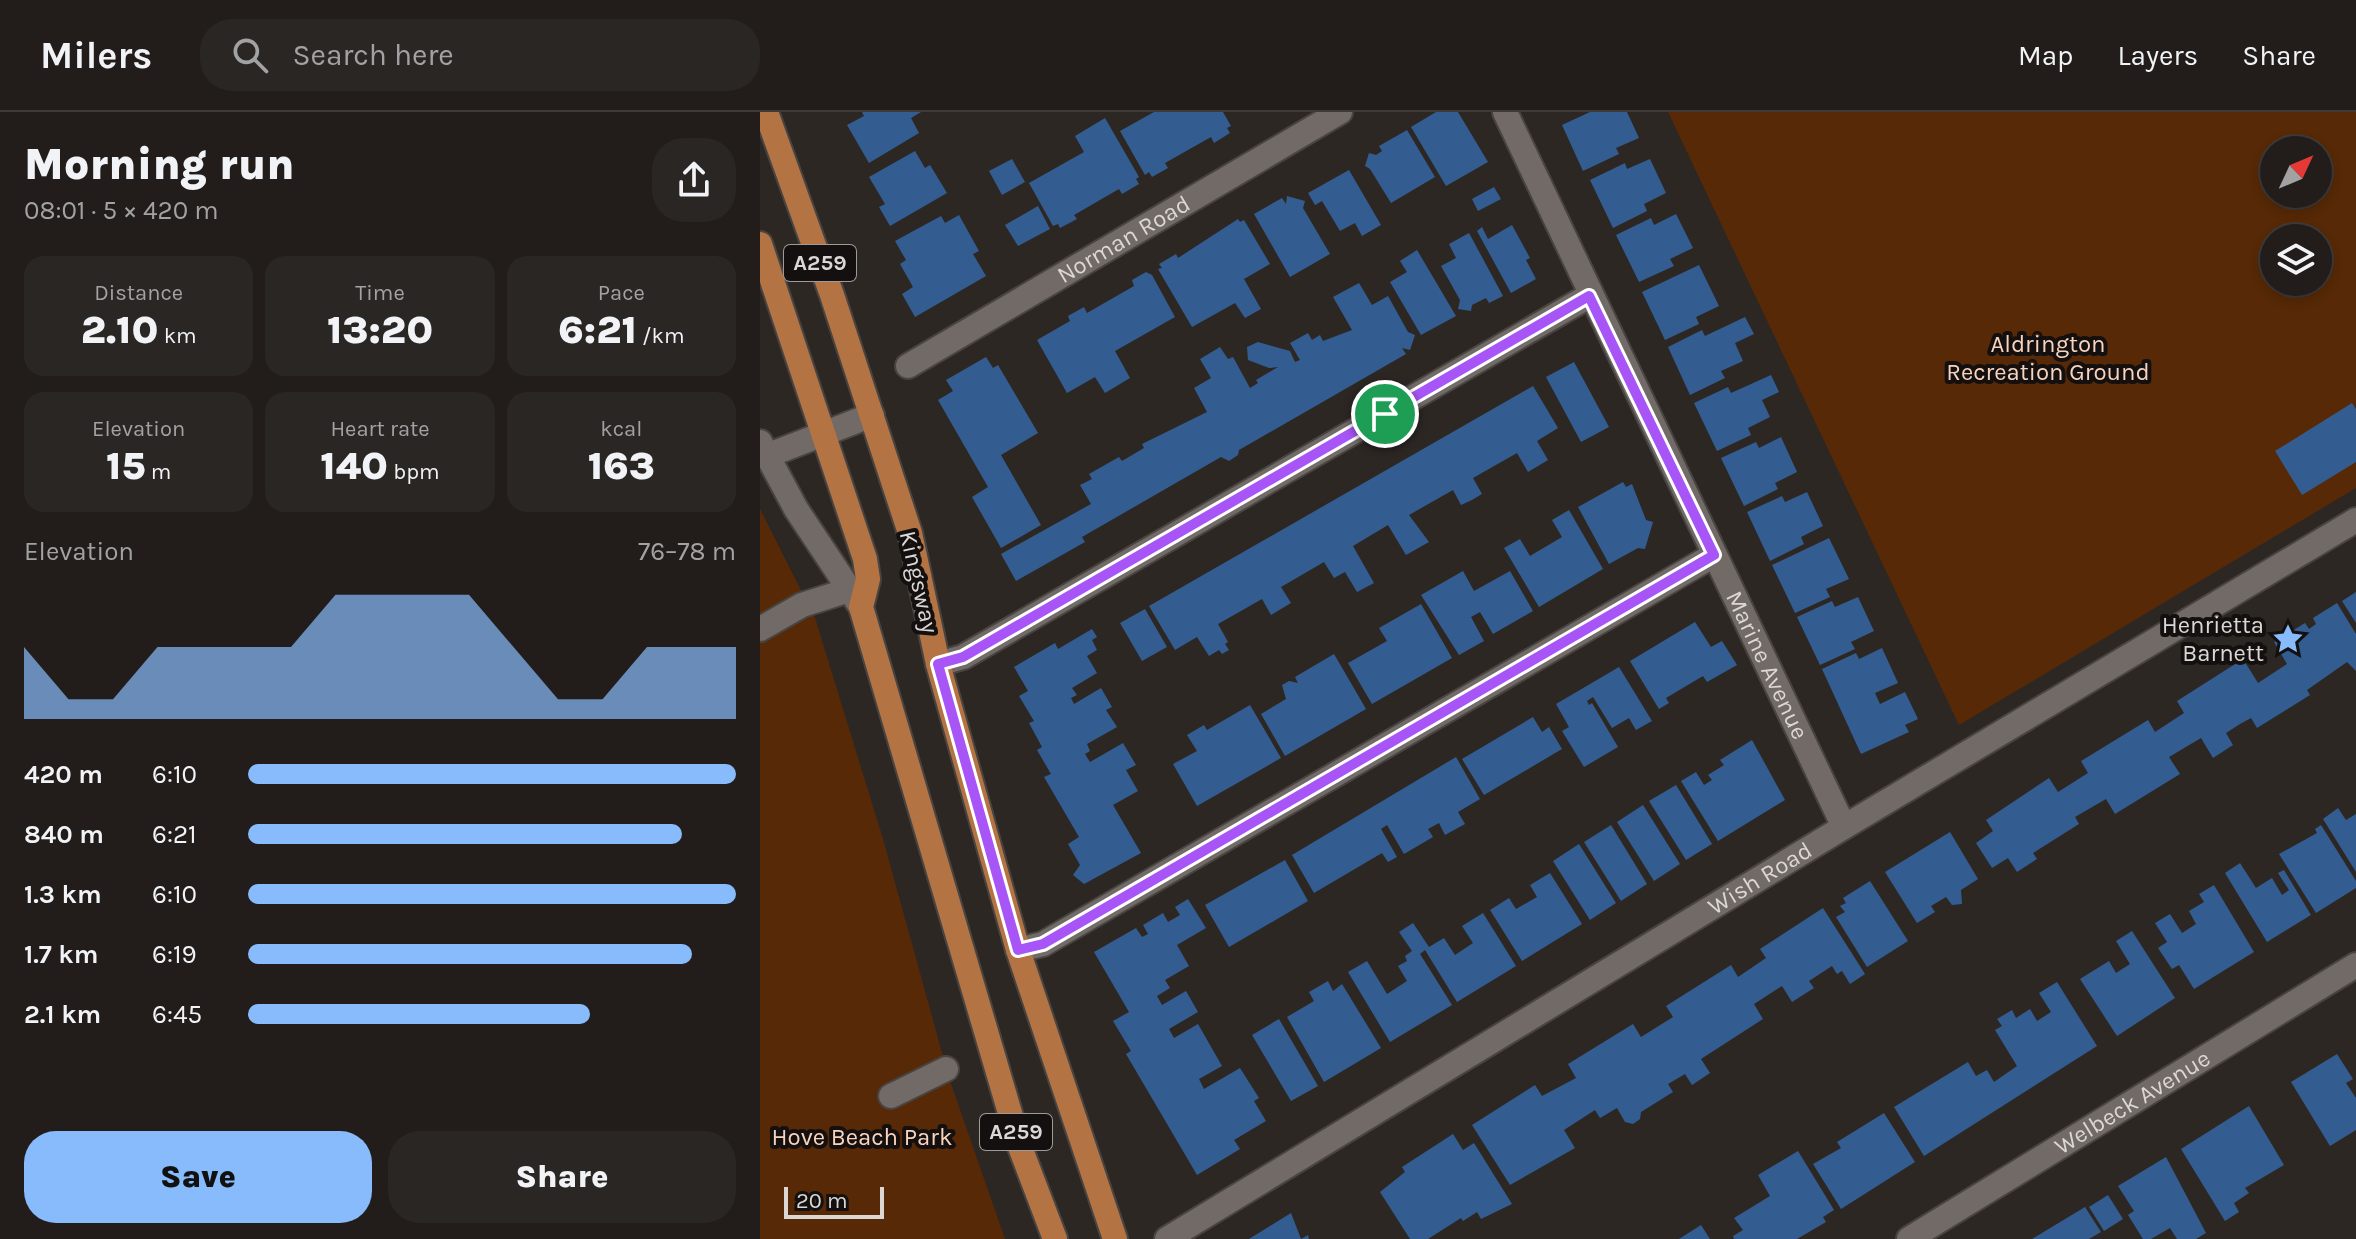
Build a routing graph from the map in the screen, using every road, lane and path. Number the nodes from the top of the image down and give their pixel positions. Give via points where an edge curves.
1 (766, 112) edge
2 (1340, 112) edge
3 (1505, 112) edge
4 (760, 244) edge
5 (1589, 296) junction
6 (908, 366) dead end
7 (872, 415) junction
8 (823, 436) junction
9 (764, 448) edge
10 (2356, 520) edge
11 (1714, 555) junction
12 (855, 599) junction
13 (760, 629) edge
14 (938, 664) junction
15 (1844, 827) junction
16 (1018, 950) junction
17 (2356, 965) edge
18 (946, 1069) dead end
19 (891, 1096) dead end
20 (1055, 1239) edge
21 (1115, 1239) edge
22 (1167, 1239) edge
23 (1909, 1239) edge

1 - 7 main road, Kingsway / A259
2 - 6 street, Norman Road
3 - 5 street, Marine Avenue
4 - 8 main road, Kingsway / A259
5 - 11 street, Marine Avenue
5 - 14 street via 963,657
7 - 8 street
7 - 14 main road, Kingsway / A259 via 910,533
8 - 9 street
8 - 12 main road, Kingsway / A259 via 865,559 868,579
9 - 12 street via 796,509
10 - 15 street, Wish Road
11 - 15 street, Marine Avenue
11 - 16 street via 1043,944
12 - 13 street via 802,605
12 - 20 main road, Kingsway / A259 via 1020,1147
14 - 16 main road, Kingsway / A259
15 - 22 street, Wish Road
16 - 21 main road, Kingsway / A259
17 - 23 street, Welbeck Avenue
18 - 19 street

